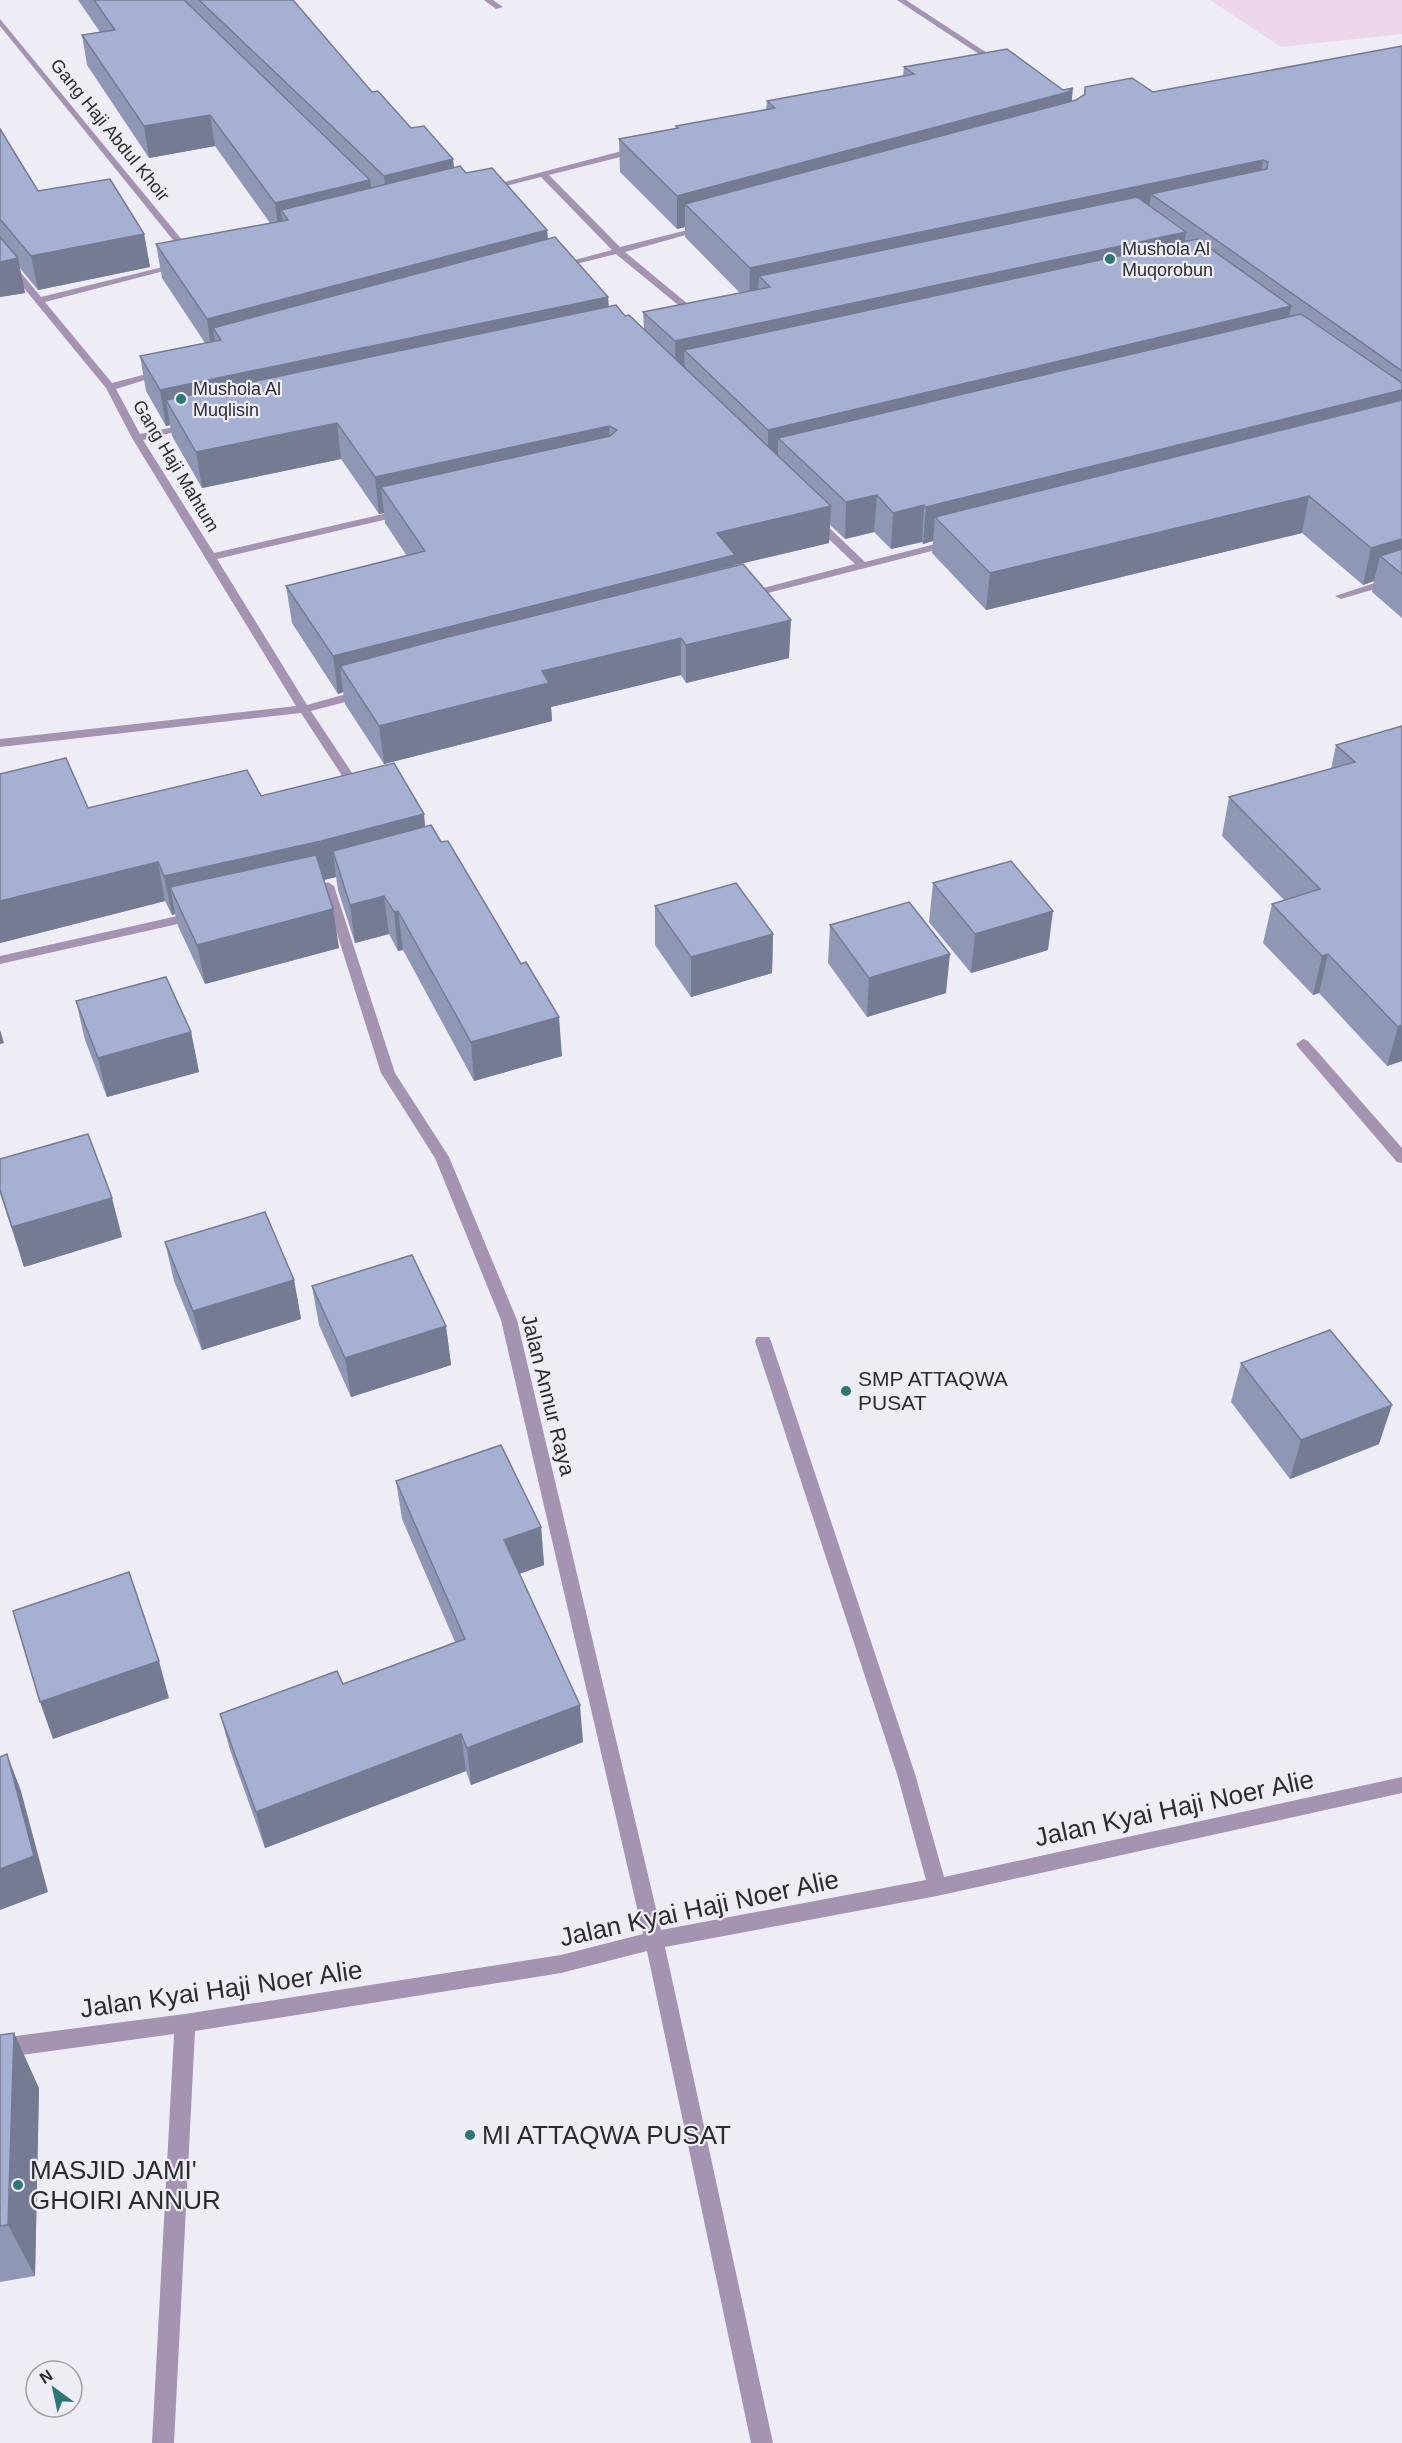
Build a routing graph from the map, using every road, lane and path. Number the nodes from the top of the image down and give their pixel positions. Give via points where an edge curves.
1 (488, 0) edge
2 (901, 0) edge
3 (499, 7) dead end
4 (0, 21) edge
5 (995, 61) junction
6 (983, 64) edge
7 (1004, 67) edge
8 (647, 148) edge
9 (543, 174) junction
10 (474, 191) edge
11 (710, 226) edge
12 (618, 251) junction
13 (0, 253) edge
14 (549, 270) edge
15 (41, 300) junction
16 (711, 316) edge
17 (700, 319) junction
18 (688, 321) edge
19 (168, 372) edge
20 (110, 387) junction
21 (195, 425) edge
22 (137, 438) junction
23 (414, 510) edge
24 (806, 511) edge
25 (966, 540) edge
26 (212, 557) junction
27 (863, 566) junction
28 (1402, 577) edge
29 (1341, 596) dead end
30 (736, 598) edge
31 (381, 688) edge
32 (304, 710) junction
33 (0, 742) edge
34 (361, 796) edge
35 (328, 886) edge
36 (213, 912) edge
37 (0, 960) edge
38 (1303, 1044) dead end
39 (1402, 1158) edge
40 (763, 1341) dead end
41 (1402, 1785) edge
42 (937, 1887) junction
43 (654, 1940) junction
44 (185, 2023) junction
45 (0, 2048) edge
46 (163, 2443) edge
47 (762, 2443) edge

1 - 3 street
2 - 5 street
4 - 15 street, Gang Haji Abdul Khoir via 195,261
5 - 6 street
5 - 7 street
8 - 9 street
9 - 10 street
9 - 12 street
11 - 12 street
12 - 14 street
12 - 17 street
13 - 15 street, Gang Haji Mahtum
15 - 20 street, Gang Haji Mahtum
16 - 17 street
17 - 18 street
19 - 20 street
20 - 22 street, Gang Haji Mahtum
21 - 22 street
22 - 26 street, Gang Haji Mahtum
23 - 26 street
24 - 27 street
25 - 27 street
26 - 32 street, Gang Haji Mahtum
27 - 30 street
28 - 29 street
31 - 32 street
32 - 33 street
32 - 34 street, Gang Haji Mahtum
35 - 43 street, Jalan Annur Raya via 388,1073 442,1158 509,1320
36 - 37 street
38 - 39 street
40 - 42 street via 906,1774
41 - 42 street, Jalan Kyai Haji Noer Alie
42 - 43 street, Jalan Kyai Haji Noer Alie
43 - 44 street, Jalan Kyai Haji Noer Alie via 561,1964
43 - 47 street, Jalan Annur Raya
44 - 45 street, Jalan Kyai Haji Noer Alie
44 - 46 street

